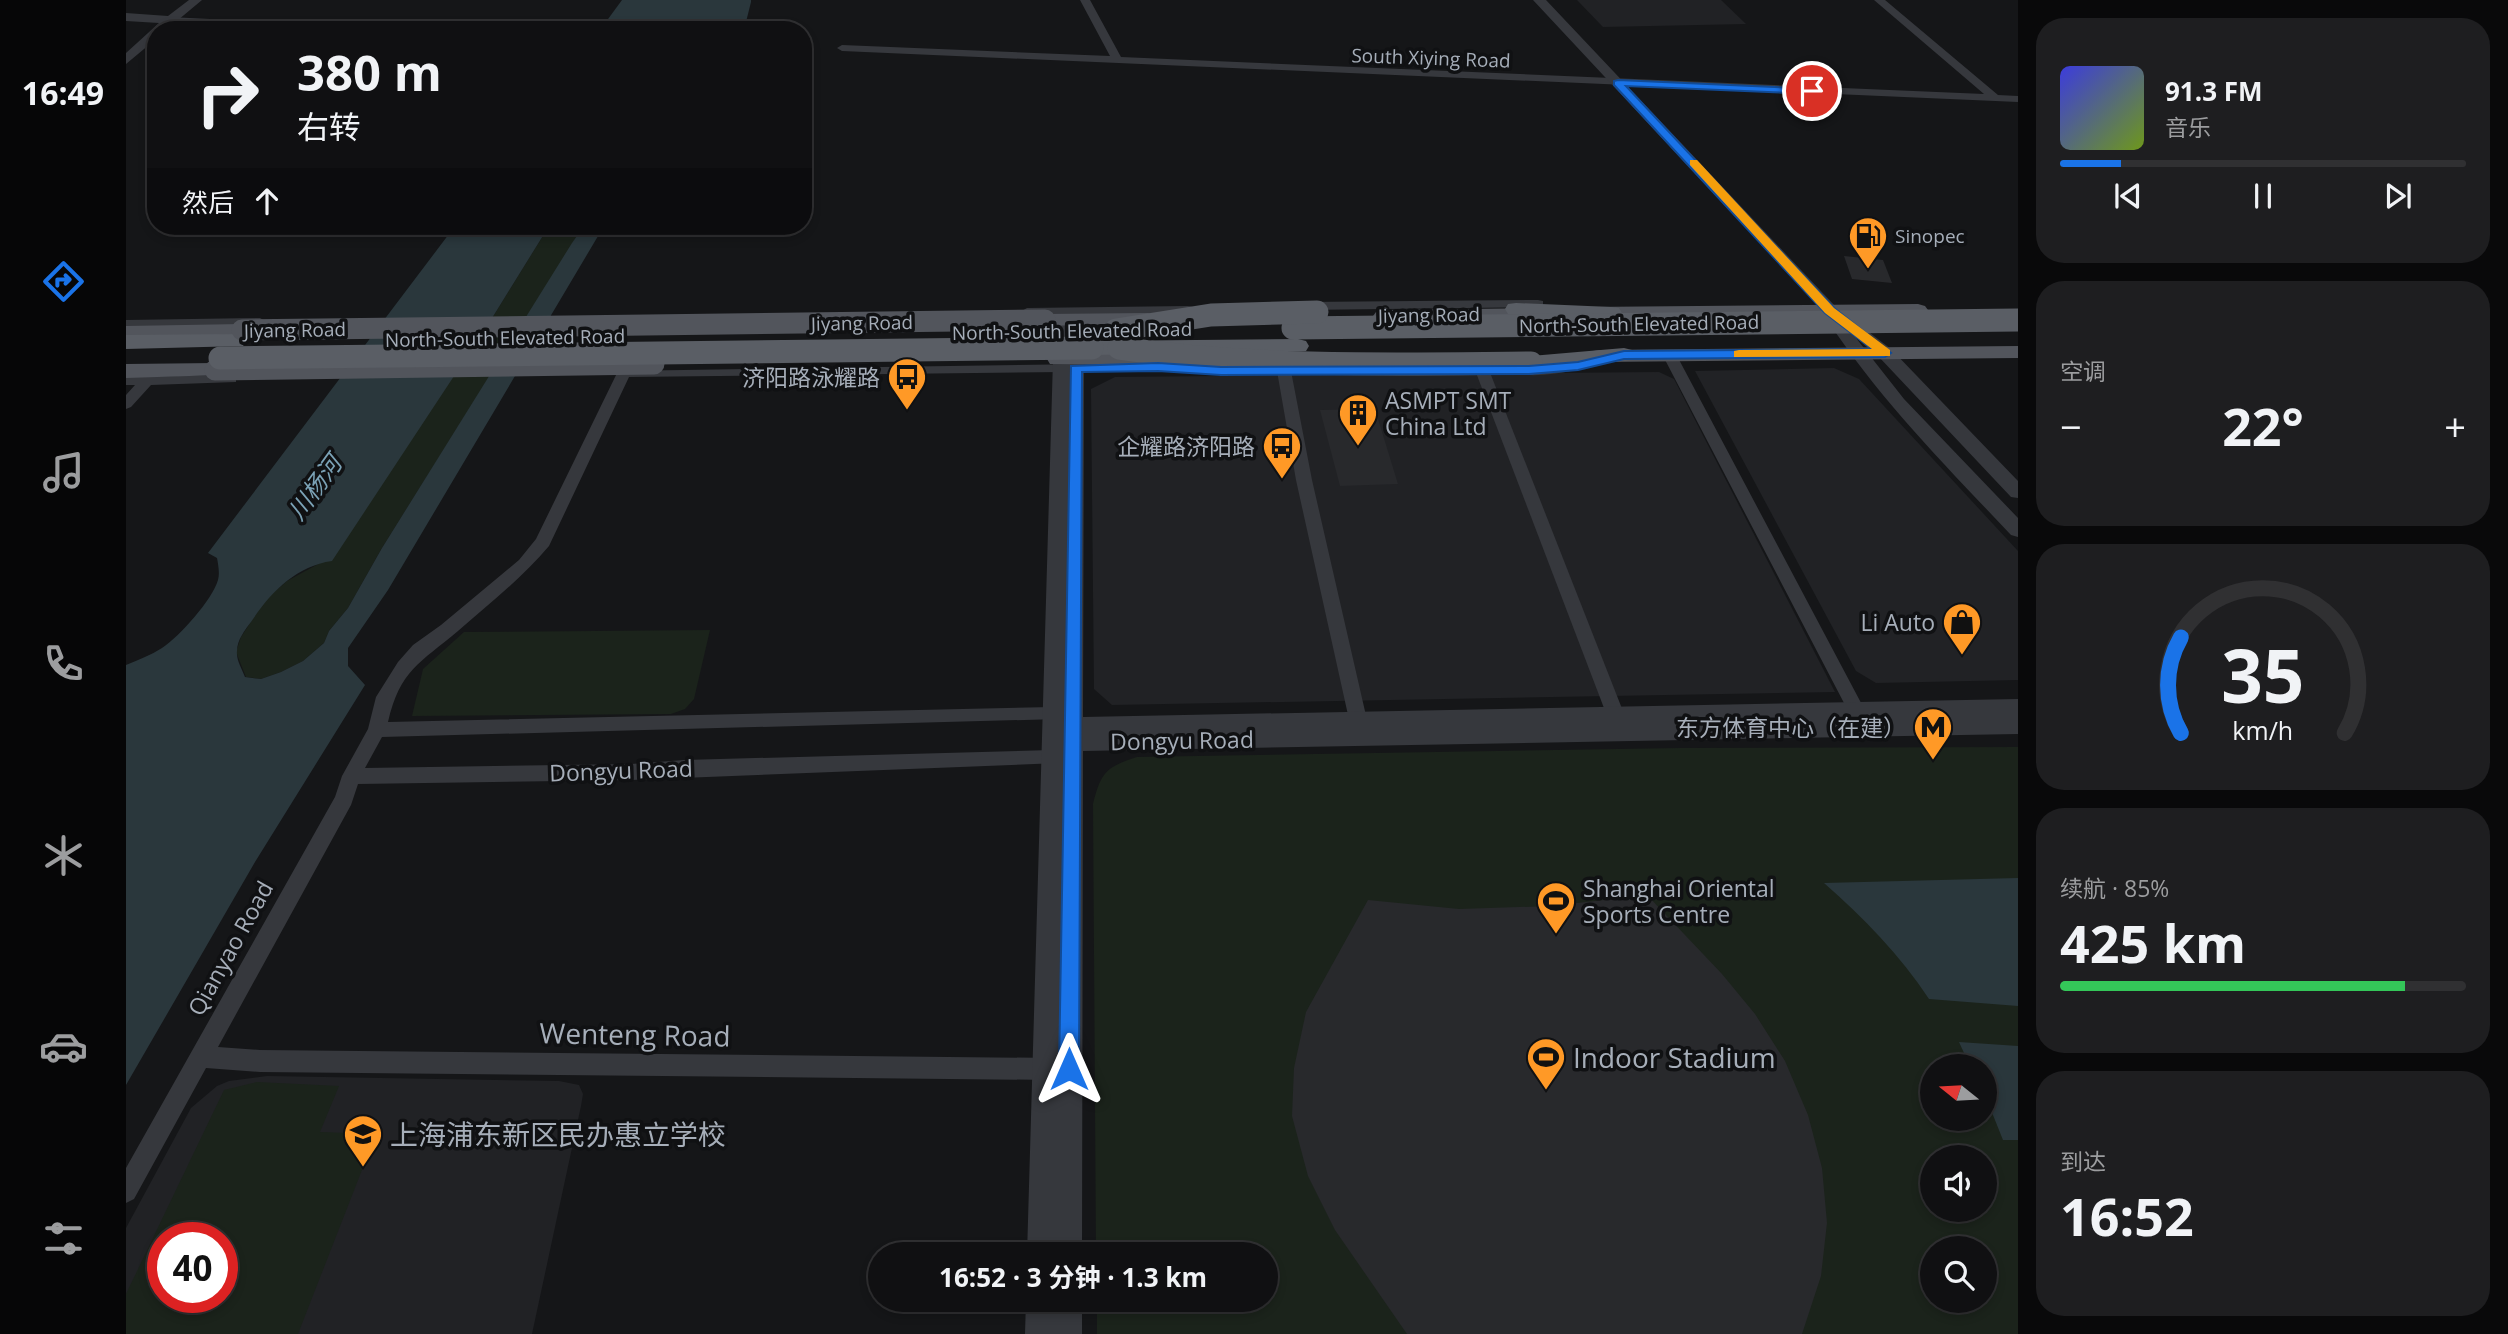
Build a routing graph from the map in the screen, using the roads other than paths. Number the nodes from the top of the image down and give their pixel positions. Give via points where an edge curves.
1 (196, 0) edge
2 (1086, 0) edge
3 (1539, 0) edge
4 (1879, 0) edge
5 (126, 17) edge
6 (169, 20) junction
7 (189, 21) edge
8 (147, 40) edge
9 (842, 48) dead end
10 (126, 60) edge
11 (1117, 60) junction
12 (1618, 83) junction
13 (1995, 98) junction
14 (2018, 99) edge
15 (2018, 309) edge
16 (1830, 310) junction
17 (1611, 313) junction
18 (1070, 320) junction
19 (2018, 320) edge
20 (126, 324) edge
21 (126, 332) edge
22 (2018, 338) edge
23 (1117, 339) junction
24 (126, 342) edge
25 (2018, 352) edge
26 (1855, 353) junction
27 (1885, 353) junction
28 (1669, 354) junction
29 (1624, 355) junction
30 (126, 360) edge
31 (1063, 363) junction
32 (1482, 370) junction
33 (126, 371) edge
34 (1284, 371) junction
35 (623, 374) junction
36 (148, 380) junction
37 (126, 381) edge
38 (126, 404) edge
39 (2018, 492) edge
40 (2018, 530) edge
41 (2018, 708) edge
42 (1861, 720) junction
43 (1619, 724) junction
44 (2018, 725) edge
45 (1360, 729) junction
46 (377, 730) junction
47 (1062, 735) junction
48 (351, 776) junction
49 (201, 1057) junction
50 (1057, 1069) junction
51 (126, 1191) edge
52 (1042, 1242) edge
53 (1066, 1242) edge
54 (1041, 1312) edge
55 (1067, 1312) edge
56 (1040, 1334) edge
57 (1067, 1334) edge

1 - 6 street
2 - 11 street
3 - 12 street
4 - 13 street
5 - 6 street
6 - 7 street
8 - 10 street
9 - 11 street, South Xiying Road
11 - 12 street, South Xiying Road
12 - 13 street, South Xiying Road
12 - 16 street
13 - 14 street, South Xiying Road
15 - 16 main road, Jiyang Road
16 - 17 main road, Jiyang Road
16 - 26 street
16 - 27 street
17 - 18 main road, Jiyang Road
17 - 23 highway, bridge via 1516,309 1244,313 1211,315
17 - 35 street via 1512,303 637,317 613,327 597,366 597,371
18 - 21 main road, Jiyang Road, bridge
18 - 31 street
19 - 23 highway, North-South Elevated Road, bridge
20 - 36 street via 321,320 331,324 331,332 299,377
22 - 23 highway, North-South Elevated Road, bridge
23 - 24 highway, North-South Elevated Road
23 - 29 highway, bridge via 1175,358 1240,363 1531,363
23 - 30 highway, North-South Elevated Road, bridge
25 - 27 main road, Jiyang Road
26 - 27 main road, Jiyang Road
26 - 28 main road, Jiyang Road
26 - 40 street
27 - 39 street
28 - 29 main road, Jiyang Road
28 - 42 street
29 - 31 main road, Jiyang Road
29 - 32 street via 1554,369
31 - 33 main road, Jiyang Road, bridge
31 - 34 street
31 - 35 street
31 - 47 street
32 - 34 street
32 - 43 street
34 - 45 street
35 - 46 street, Qianyao Road via 543,542 525,564 419,650 385,697
36 - 37 street
36 - 38 street
41 - 42 street, Dongyu Road
42 - 43 street, Dongyu Road
42 - 44 street, Dongyu Road
43 - 45 street, Dongyu Road
45 - 47 street, Dongyu Road
46 - 47 street, Dongyu Road
46 - 48 street, Qianyao Road
47 - 48 street, Dongyu Road via 631,772
47 - 50 street
48 - 49 street, Qianyao Road via 344,799
49 - 50 street, Wenteng Road
49 - 51 street, Qianyao Road
50 - 52 street
50 - 53 street
54 - 56 street
55 - 57 street

